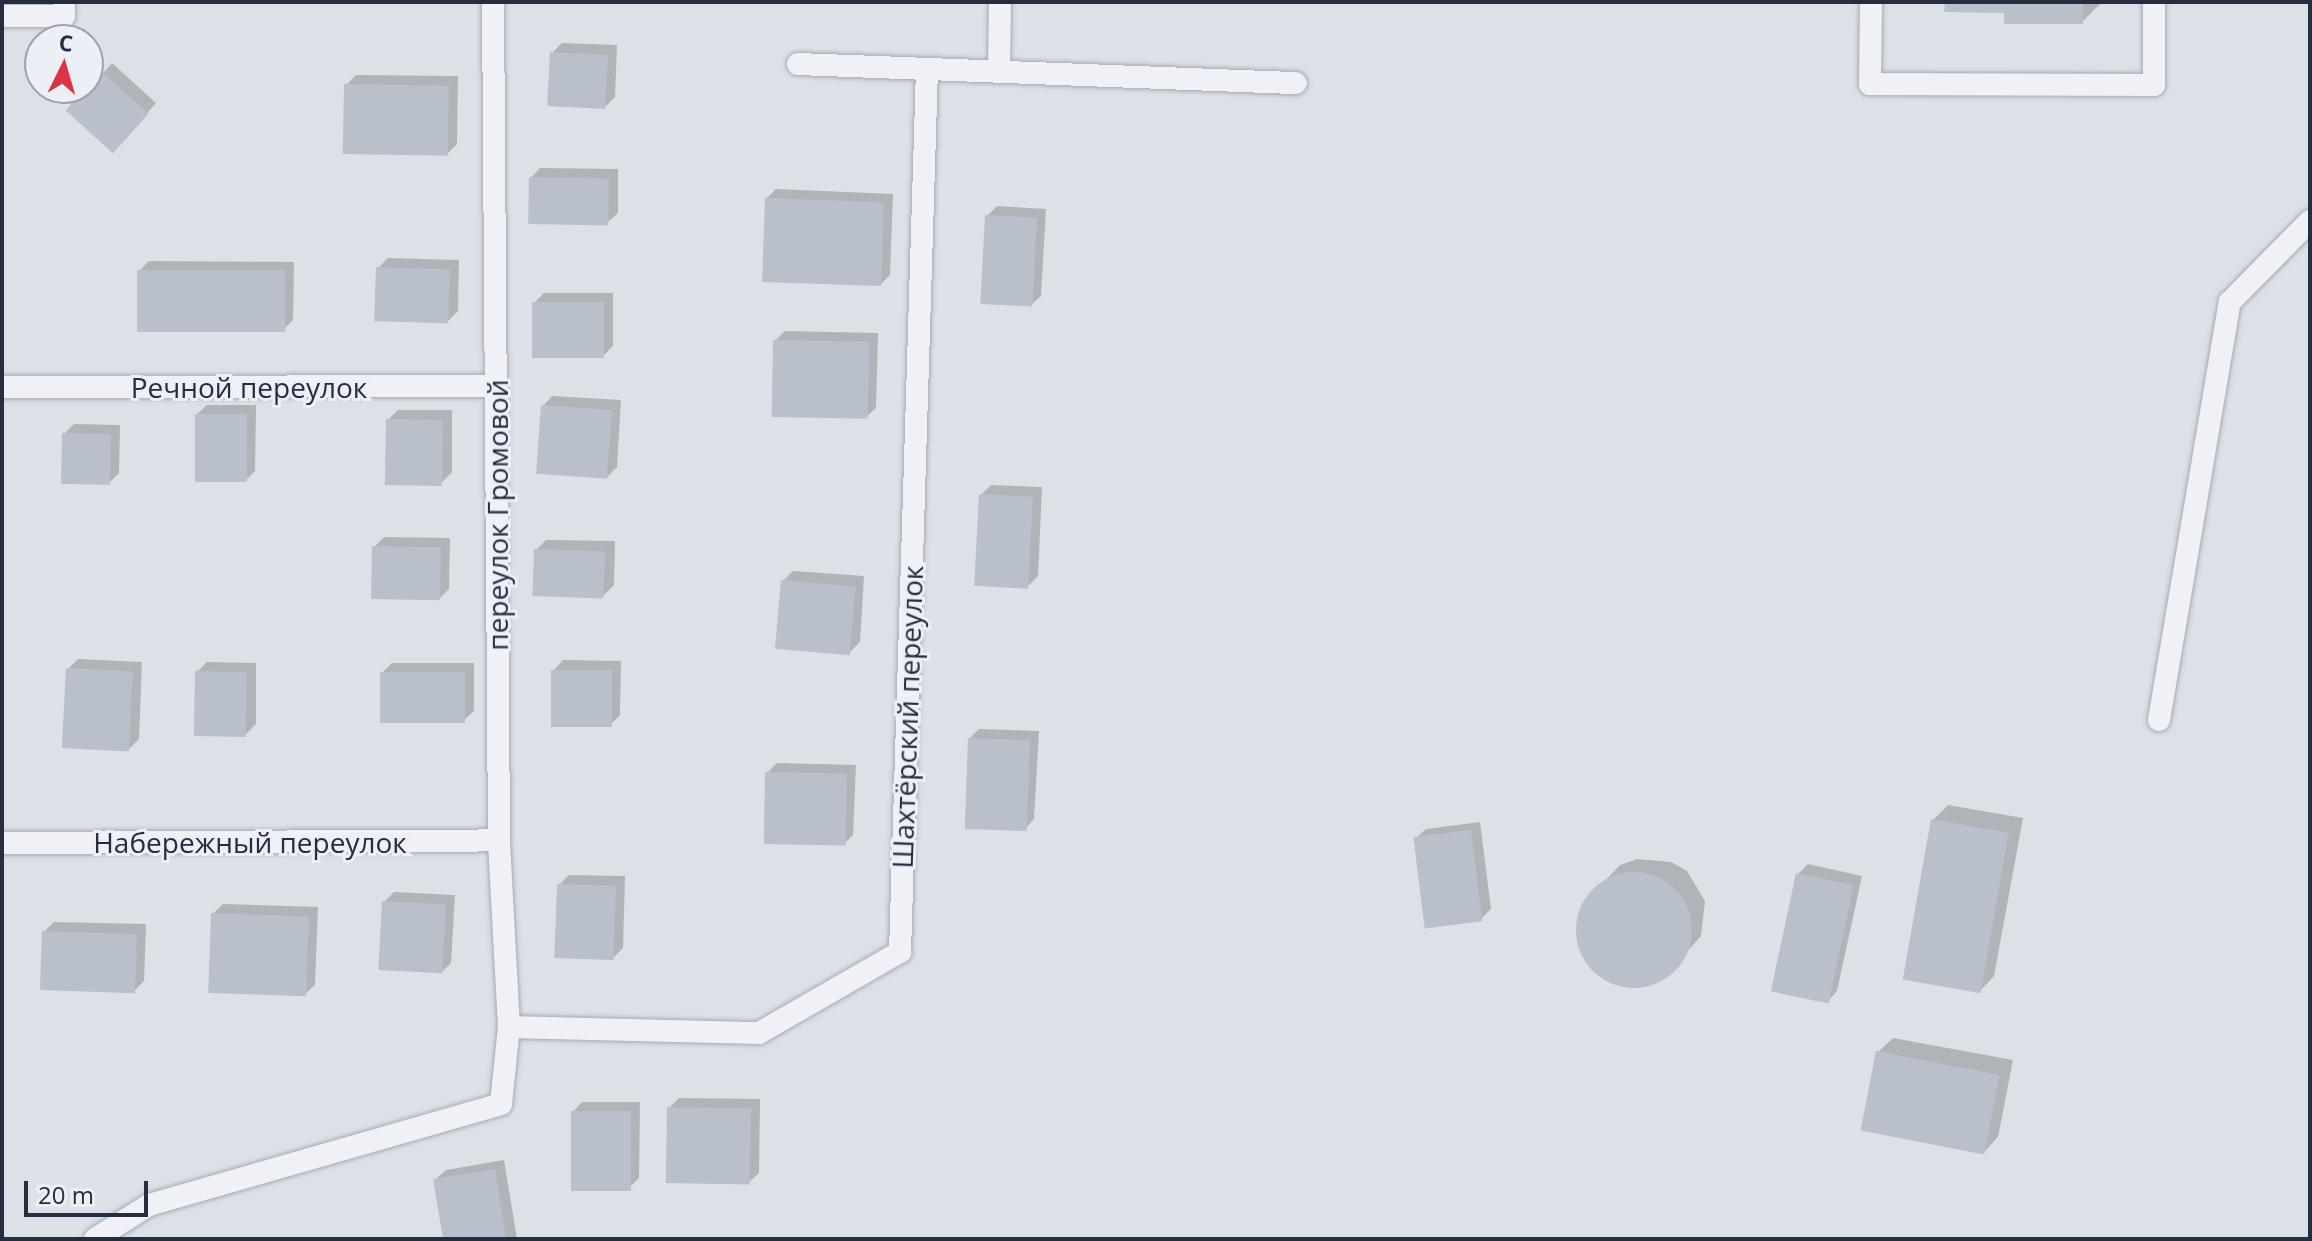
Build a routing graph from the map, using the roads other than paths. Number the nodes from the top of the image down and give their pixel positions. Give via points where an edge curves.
1 (64, 2) edge
2 (493, 2) edge
3 (1000, 2) edge
4 (1871, 2) edge
5 (2154, 2) edge
6 (2, 16) edge
7 (798, 64) dead end
8 (927, 69) junction
9 (999, 72) junction
10 (1296, 83) dead end
11 (2310, 221) edge
12 (496, 386) junction
13 (2, 387) edge
14 (2159, 720) dead end
15 (499, 840) junction
16 (2, 843) edge
17 (509, 1027) junction
18 (95, 1239) edge

1 - 6 lane via 64,16
2 - 12 lane, переулок Громовой
3 - 9 lane
4 - 5 lane via 1870,84 2154,85
7 - 8 lane
8 - 9 lane
8 - 17 lane, Шахтёрский переулок via 900,952 759,1033
9 - 10 lane
11 - 14 lane via 2230,302
12 - 13 lane, Речной переулок
12 - 15 lane, переулок Громовой
15 - 16 lane, Набережный переулок
15 - 17 lane, переулок Громовой
17 - 18 lane, переулок Громовой via 501,1104 149,1205

